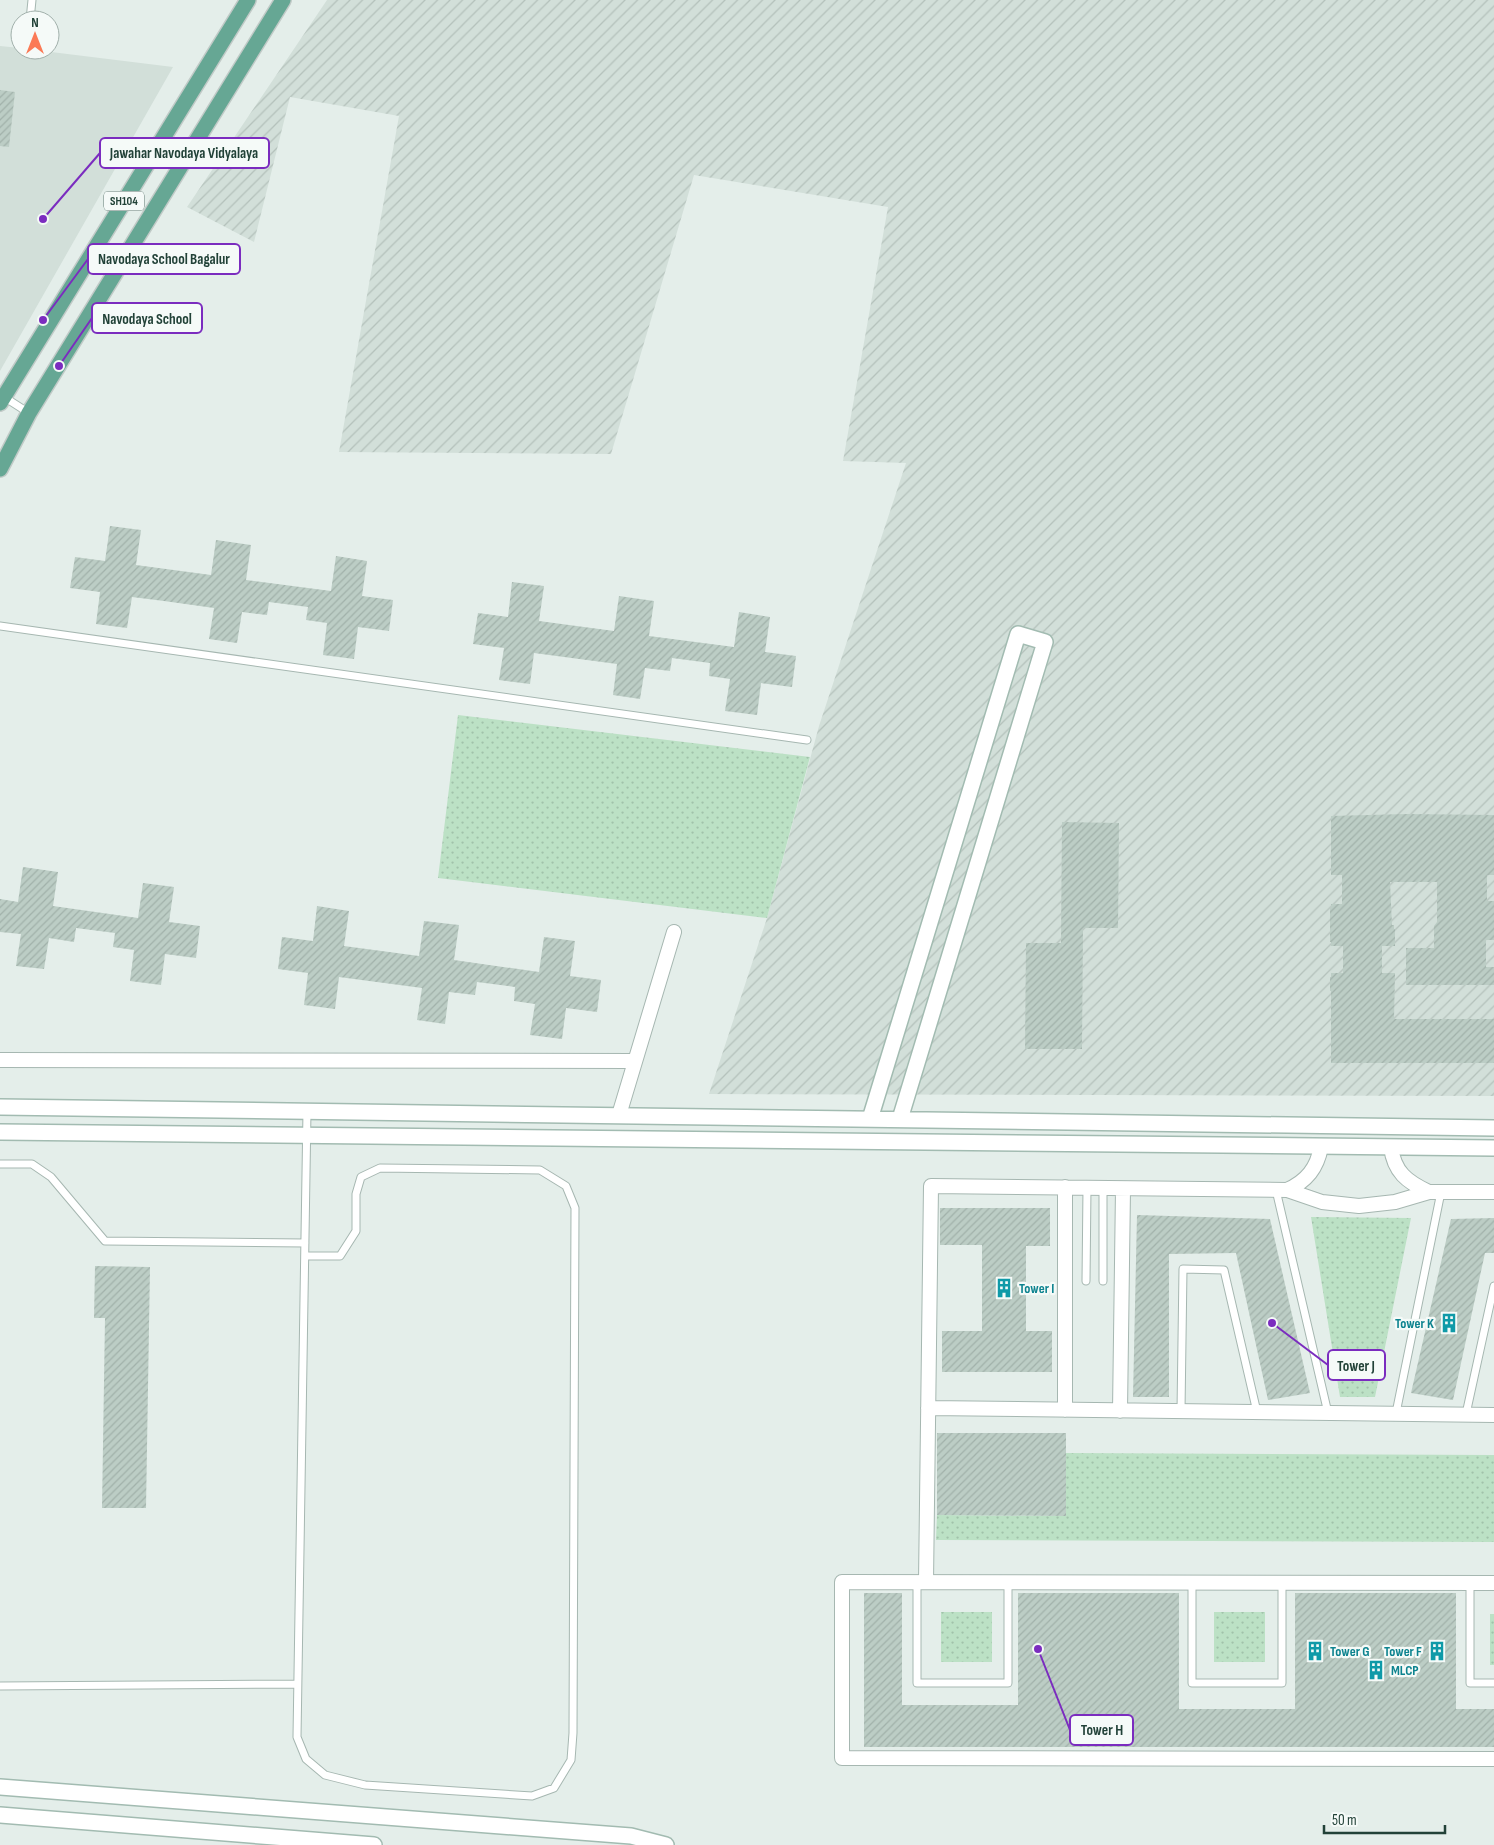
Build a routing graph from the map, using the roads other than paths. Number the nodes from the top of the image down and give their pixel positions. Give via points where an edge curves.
1 (248, 0) edge
2 (283, 0) edge
3 (1, 398) edge
4 (29, 413) junction
5 (0, 469) edge
6 (0, 626) edge
7 (807, 740) dead end
8 (674, 932) dead end
9 (0, 1060) edge
10 (635, 1061) junction
11 (0, 1107) edge
12 (306, 1111) junction
13 (618, 1116) junction
14 (870, 1119) junction
15 (900, 1119) junction
16 (1494, 1128) edge
17 (0, 1132) edge
18 (306, 1136) junction
19 (1321, 1147) junction
20 (1391, 1147) junction
21 (1494, 1148) edge
22 (0, 1164) edge
23 (1064, 1187) junction
24 (1087, 1188) junction
25 (1103, 1188) junction
26 (1123, 1189) junction
27 (1281, 1190) junction
28 (1435, 1192) junction
29 (1494, 1192) edge
30 (305, 1243) junction
31 (305, 1256) junction
32 (1086, 1281) dead end
33 (1103, 1281) dead end
34 (1494, 1286) edge
35 (928, 1408) junction
36 (1064, 1410) junction
37 (1120, 1410) junction
38 (1181, 1411) junction
39 (1257, 1412) junction
40 (1328, 1413) junction
41 (1396, 1414) junction
42 (1466, 1414) junction
43 (1494, 1415) edge
44 (922, 1582) junction
45 (1008, 1582) junction
46 (1192, 1583) junction
47 (1282, 1583) junction
48 (1470, 1583) junction
49 (1494, 1583) edge
50 (1494, 1683) edge
51 (297, 1684) junction
52 (0, 1686) edge
53 (1494, 1759) edge
54 (0, 1786) edge
55 (0, 1816) edge
56 (374, 1845) edge
57 (666, 1845) edge

1 - 3 main road, SH104
2 - 4 main road, SH104
3 - 4 lane
4 - 5 main road, SH104
6 - 7 lane
8 - 10 street
9 - 10 street
10 - 13 street
11 - 12 street
12 - 13 street
12 - 18 lane
13 - 14 street
14 - 15 street
14 - 15 street via 1018,634 1045,642
15 - 16 street
17 - 18 street
18 - 19 street
18 - 30 lane
19 - 20 street
19 - 27 street via 1318,1162 1309,1176 1303,1182
20 - 21 street
20 - 28 street via 1397,1170 1415,1184
22 - 30 lane via 32,1164 51,1177 105,1241
23 - 24 street
23 - 35 street via 931,1186
23 - 36 street
24 - 25 street
24 - 32 lane
25 - 26 street
25 - 33 lane
26 - 27 street
26 - 37 street
27 - 28 street via 1322,1202 1359,1206 1395,1202
27 - 40 lane
28 - 29 street
28 - 41 lane
30 - 31 lane
31 - 51 lane
31 - 51 lane via 340,1256 356,1231 356,1194 361,1177 380,1168 540,1170 566,1186 575,1208 571,1760 554,1788 532,1796 365,1785 325,1775 306,1759 296,1737
34 - 42 lane
35 - 36 street
35 - 44 street
36 - 37 street
37 - 38 street
38 - 39 street
38 - 39 lane via 1183,1269 1224,1270
39 - 40 street
40 - 41 street
41 - 42 street
42 - 43 street
44 - 45 street
44 - 45 lane via 918,1683 1008,1683
44 - 53 street via 842,1582 842,1758
45 - 46 street
46 - 47 street
46 - 47 lane via 1192,1683 1282,1683
47 - 48 street
48 - 49 street
48 - 50 lane via 1470,1683
51 - 52 lane
54 - 57 street via 631,1836
55 - 56 street

